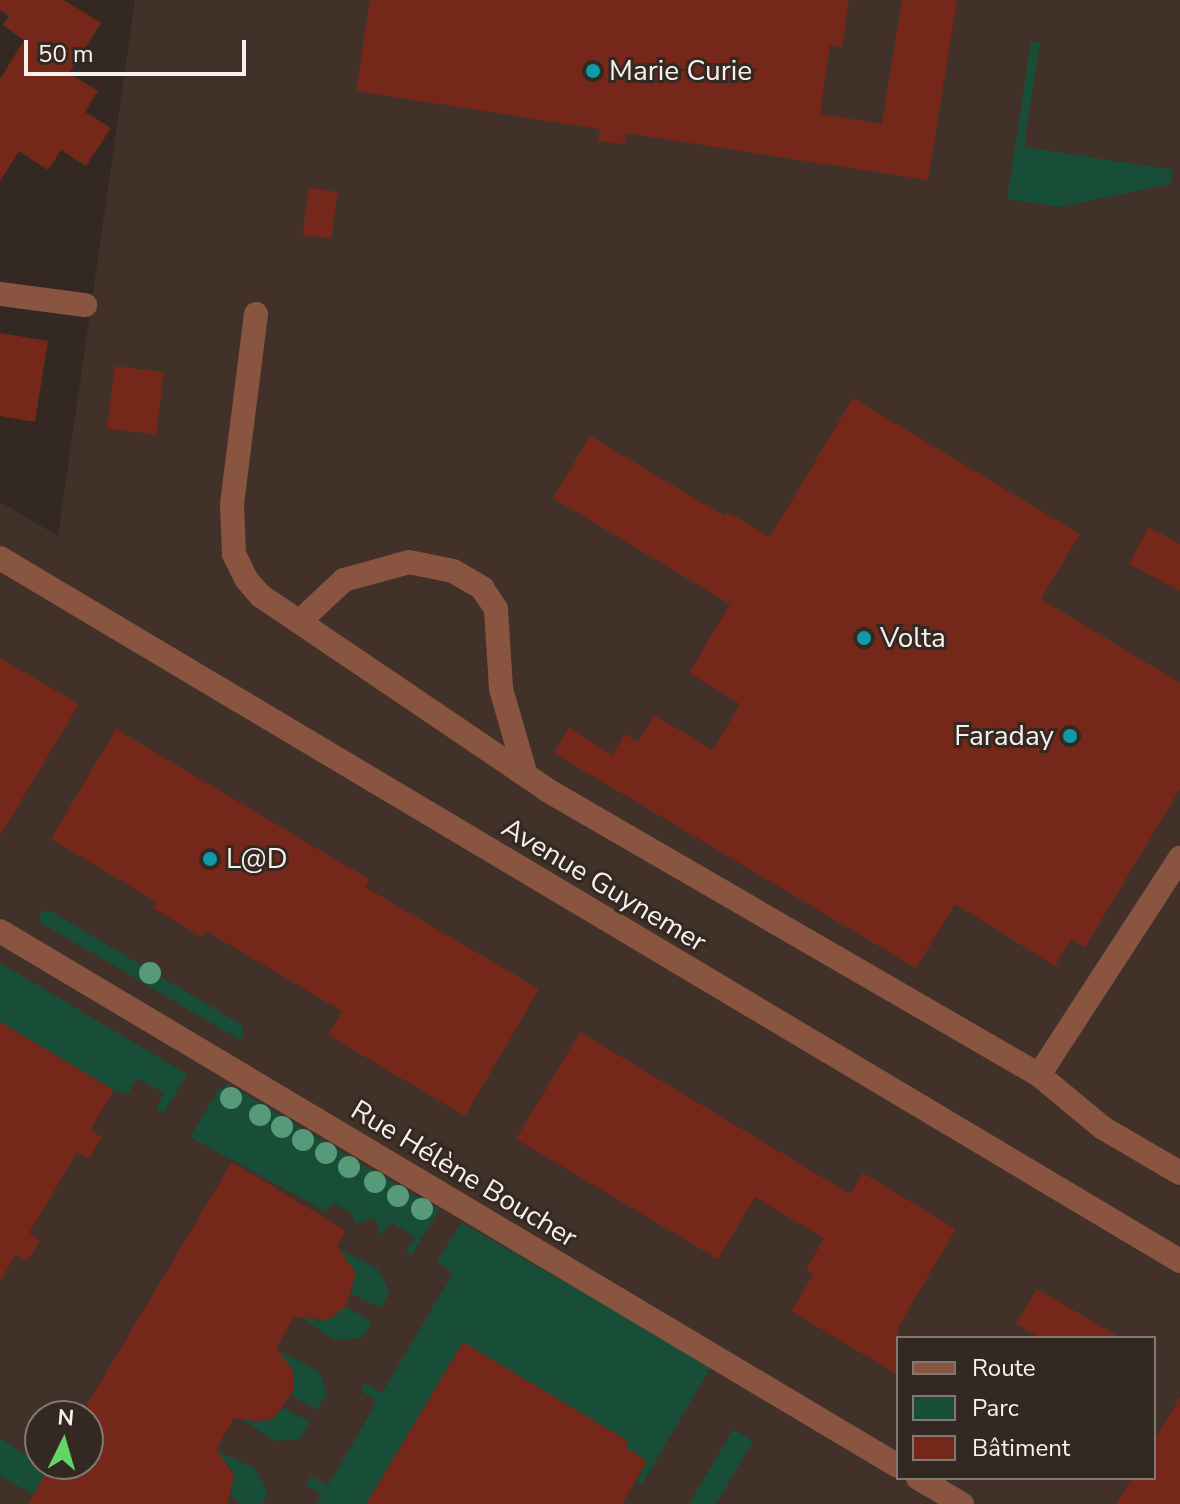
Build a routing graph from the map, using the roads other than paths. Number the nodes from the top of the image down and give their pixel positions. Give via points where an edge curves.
1 (0, 294) edge
2 (85, 305) dead end
3 (256, 314) dead end
4 (0, 558) edge
5 (300, 621) junction
6 (525, 772) junction
7 (1180, 858) edge
8 (0, 931) edge
9 (1039, 1075) junction
10 (1180, 1173) edge
11 (1180, 1261) edge
12 (896, 1465) edge
13 (921, 1480) edge
14 (962, 1504) edge

1 - 2 street
3 - 5 street via 232,504 234,554 261,596
4 - 11 street, Avenue Guynemer
5 - 6 street
5 - 6 street via 344,580 409,562 453,571 482,588 496,609 501,689
6 - 9 street via 547,790
7 - 9 street
8 - 12 street, Rue Hélène Boucher
9 - 10 street via 1103,1128
13 - 14 street

